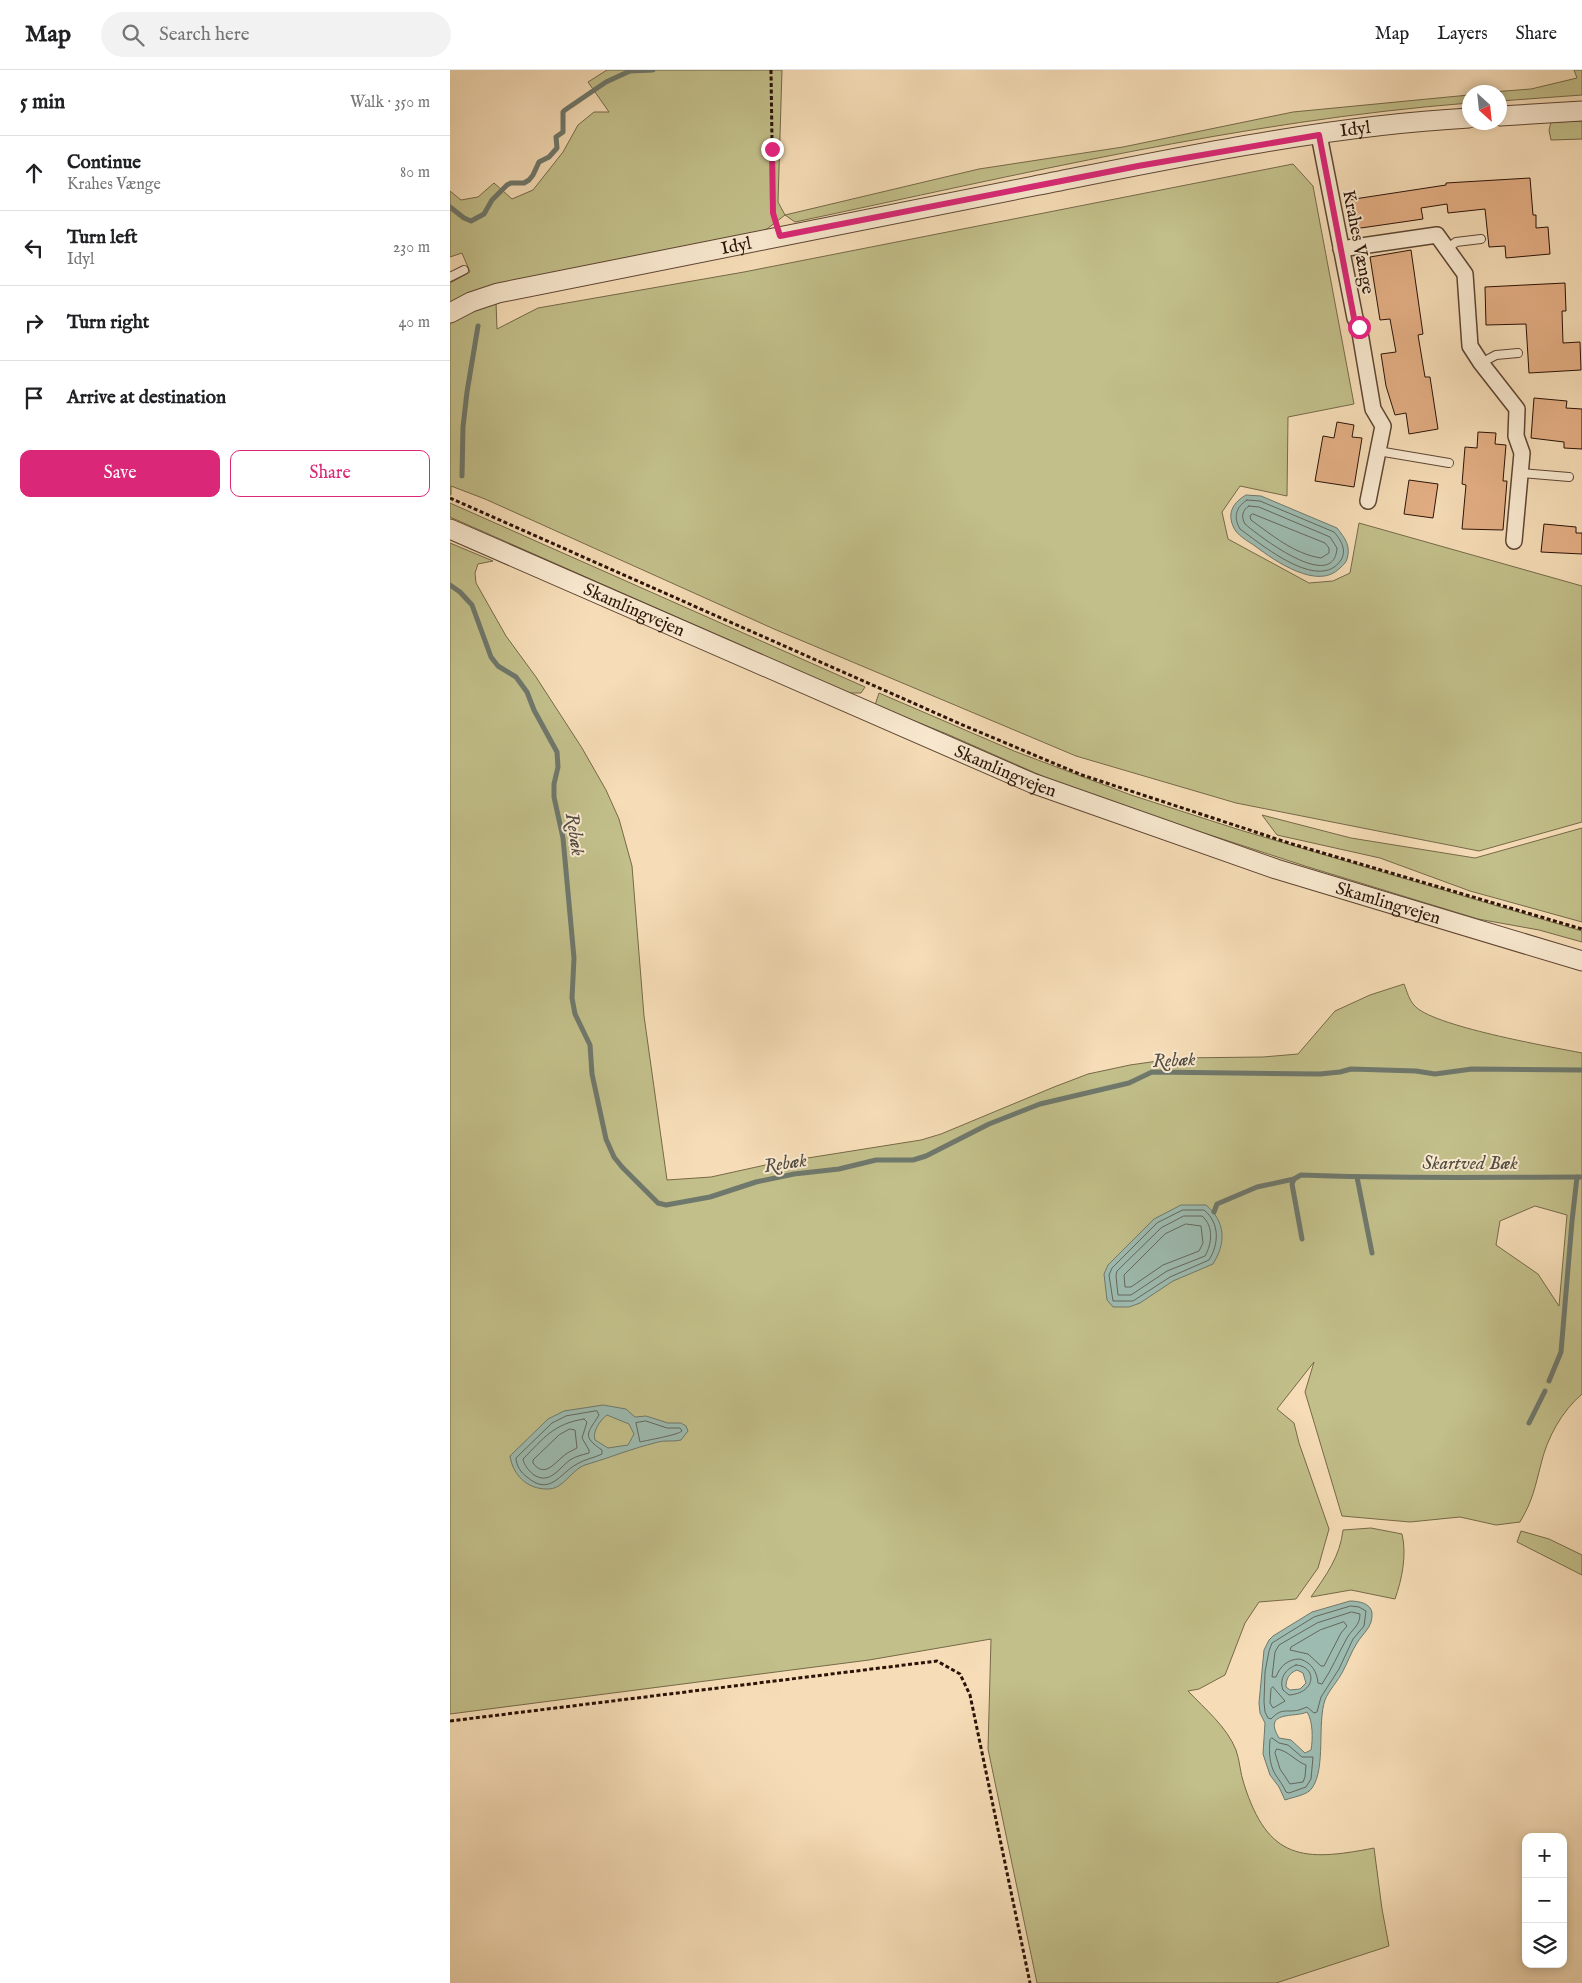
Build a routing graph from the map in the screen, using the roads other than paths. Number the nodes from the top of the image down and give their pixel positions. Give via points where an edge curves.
1 (1582, 111) edge
2 (1507, 116) edge
3 (1462, 118) edge
4 (1319, 135) junction
5 (1481, 239) dead end
6 (1341, 249) junction
7 (1447, 249) junction
8 (464, 270) dead end
9 (450, 277) edge
10 (450, 312) edge
11 (1518, 353) dead end
12 (1481, 363) junction
13 (1378, 451) junction
14 (1449, 462) dead end
15 (1520, 473) junction
16 (1569, 477) dead end
17 (1368, 501) dead end
18 (450, 529) edge
19 (1514, 541) dead end
20 (1582, 961) edge

1 - 2 street
3 - 4 street, Idyl
4 - 6 street, Krahes Vænge
4 - 10 street, Idyl via 1147,164 498,293
5 - 7 lane via 1456,242
6 - 7 street via 1437,236
6 - 13 street, Krahes Vænge via 1373,409 1382,426
7 - 12 street via 1465,274 1470,346
8 - 9 lane
11 - 12 lane via 1496,355
12 - 15 street via 1517,409 1516,436 1522,453
13 - 14 lane
13 - 17 street, Krahes Vænge
15 - 16 lane
15 - 19 street
18 - 20 street, Skamlingvejen via 1032,783 1276,869

